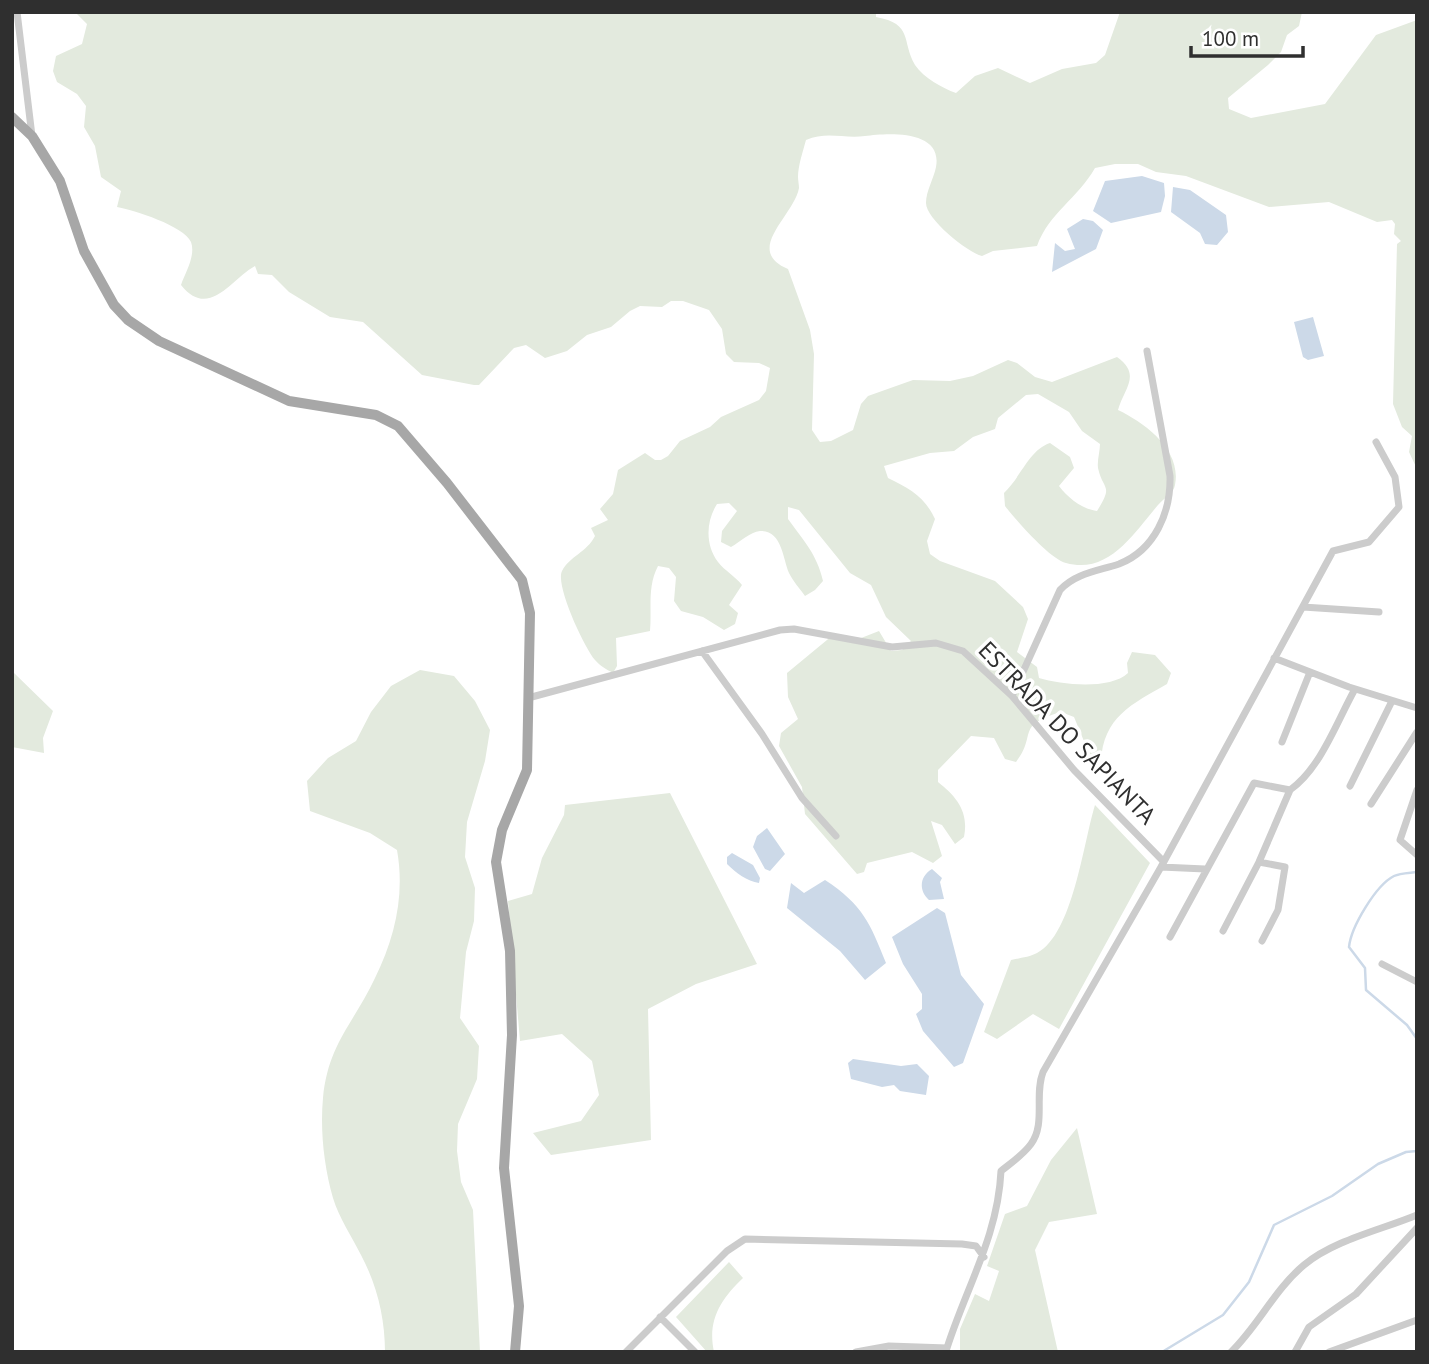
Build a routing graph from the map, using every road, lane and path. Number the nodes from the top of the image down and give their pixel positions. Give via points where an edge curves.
1 (17, 12) edge
2 (12, 117) edge
3 (32, 136) junction
4 (1147, 351) dead end
5 (1376, 442) dead end
6 (1303, 607) junction
7 (1379, 612) dead end
8 (702, 651) junction
9 (1274, 658) junction
10 (1310, 673) junction
11 (1355, 689) junction
12 (1012, 696) junction
13 (528, 698) junction
14 (1392, 701) junction
15 (1417, 708) edge
16 (1417, 732) edge
17 (1282, 743) dead end
18 (1350, 786) dead end
19 (1290, 790) junction
20 (1417, 790) edge
21 (1371, 804) dead end
22 (836, 836) dead end
23 (1417, 855) edge
24 (1259, 862) junction
25 (1162, 864) junction
26 (1205, 869) junction
27 (1223, 931) dead end
28 (1170, 937) dead end
29 (1262, 941) dead end
30 (1382, 964) dead end
31 (1417, 982) edge
32 (1417, 1215) edge
33 (1417, 1228) edge
34 (984, 1257) junction
35 (660, 1317) junction
36 (1417, 1320) edge
37 (947, 1350) edge
38 (515, 1352) edge
39 (626, 1352) edge
40 (695, 1352) edge
41 (856, 1352) edge
42 (933, 1352) edge
43 (1231, 1352) edge
44 (1295, 1352) edge
45 (1329, 1352) edge

1 - 3 street
2 - 3 main road
3 - 13 main road via 60,181 97,277 114,305 133,324 159,341 289,401 376,415 398,426 522,580 530,613
4 - 12 street via 1170,476 1165,516 1144,547 1128,559 1075,578 1060,590
5 - 6 street, ESTRADA DO SAPIANTA via 1395,477 1399,507 1369,542 1335,549
6 - 7 street
6 - 9 street, ESTRADA DO SAPIANTA
8 - 12 street, ESTRADA DO SAPIANTA via 794,629 892,647 948,645 963,651
8 - 13 street, ESTRADA DO SAPIANTA
8 - 22 street via 802,798
9 - 10 street
9 - 25 street, ESTRADA DO SAPIANTA
10 - 11 street
10 - 17 street
11 - 14 street
11 - 19 street via 1308,772
12 - 25 street, ESTRADA DO SAPIANTA
13 - 38 main road via 527,770 502,830 496,862 510,951 512,1035 504,1168 519,1306
14 - 15 street
14 - 18 street
16 - 21 street
19 - 24 street
19 - 26 street via 1254,783
20 - 23 street via 1400,840
24 - 27 street
24 - 29 street via 1285,867 1278,909
25 - 26 street
25 - 34 street, ESTRADA DO SAPIANTA via 1043,1072 1037,1093 1037,1133 1001,1171
26 - 28 street
30 - 31 street
32 - 43 street via 1332,1248 1303,1266
33 - 44 street via 1356,1294 1309,1327
34 - 35 street via 976,1246 962,1244 745,1239
34 - 37 street, ESTRADA DO SAPIANTA
35 - 39 street
35 - 40 street
36 - 45 street
37 - 41 street via 889,1346
37 - 42 street

